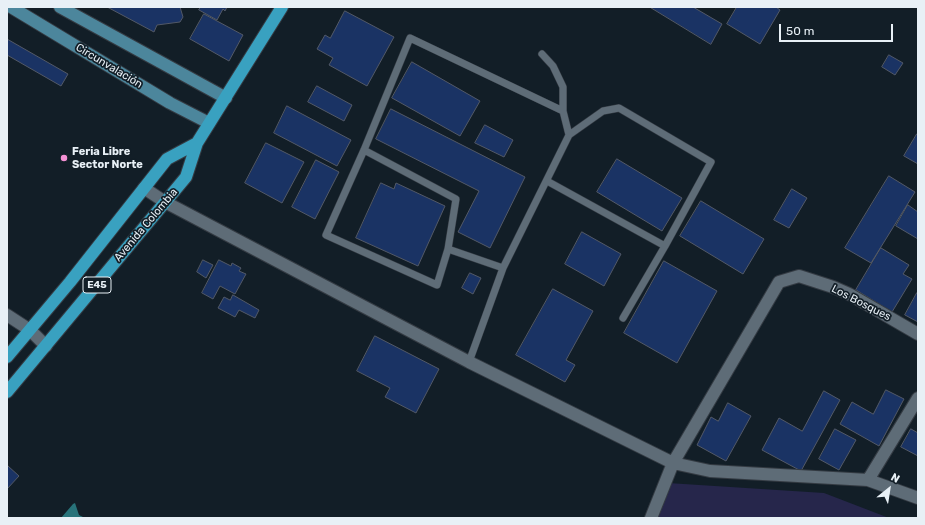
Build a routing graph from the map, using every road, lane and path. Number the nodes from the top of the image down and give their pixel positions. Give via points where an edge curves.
1 (11, 7) edge
2 (60, 7) edge
3 (282, 7) edge
4 (542, 54) dead end
5 (226, 98) junction
6 (563, 111) junction
7 (209, 123) junction
8 (569, 135) junction
9 (197, 143) junction
10 (364, 150) junction
11 (547, 181) junction
12 (144, 188) junction
13 (165, 202) junction
14 (665, 246) junction
15 (448, 249) junction
16 (503, 268) junction
17 (7, 315) edge
18 (623, 318) dead end
19 (30, 330) junction
20 (918, 334) edge
21 (46, 346) junction
22 (7, 357) edge
23 (469, 362) junction
24 (7, 392) edge
25 (918, 398) edge
26 (673, 463) junction
27 (868, 480) junction
28 (918, 498) edge
29 (650, 518) edge

1 - 7 main road, Circunvalación
2 - 5 main road
3 - 5 main road, Avenida Colombia / E45
4 - 6 lane via 553,66 563,87
5 - 7 main road, Avenida Colombia / E45
6 - 8 lane
6 - 10 lane via 410,38
7 - 9 main road, Avenida Colombia / E45
8 - 11 lane
8 - 14 lane via 603,111 619,108 710,162
9 - 12 main road, Avenida Colombia / E45 via 167,159
9 - 13 main road, Avenida Colombia / E45 via 186,176
10 - 15 lane via 456,199
10 - 15 lane via 326,235 437,285
11 - 14 lane
11 - 16 lane
12 - 13 street
12 - 19 main road, Avenida Colombia / E45
13 - 21 main road, Avenida Colombia / E45
13 - 23 street
14 - 18 lane
15 - 16 lane
16 - 23 lane
17 - 19 street
19 - 21 street
19 - 22 main road, Avenida Colombia / E45
20 - 26 street, Los Bosques via 849,294 833,288 799,276 779,282
21 - 24 main road, Avenida Colombia / E45
23 - 26 street
25 - 27 street
26 - 27 street via 710,471
26 - 29 street
27 - 28 street

